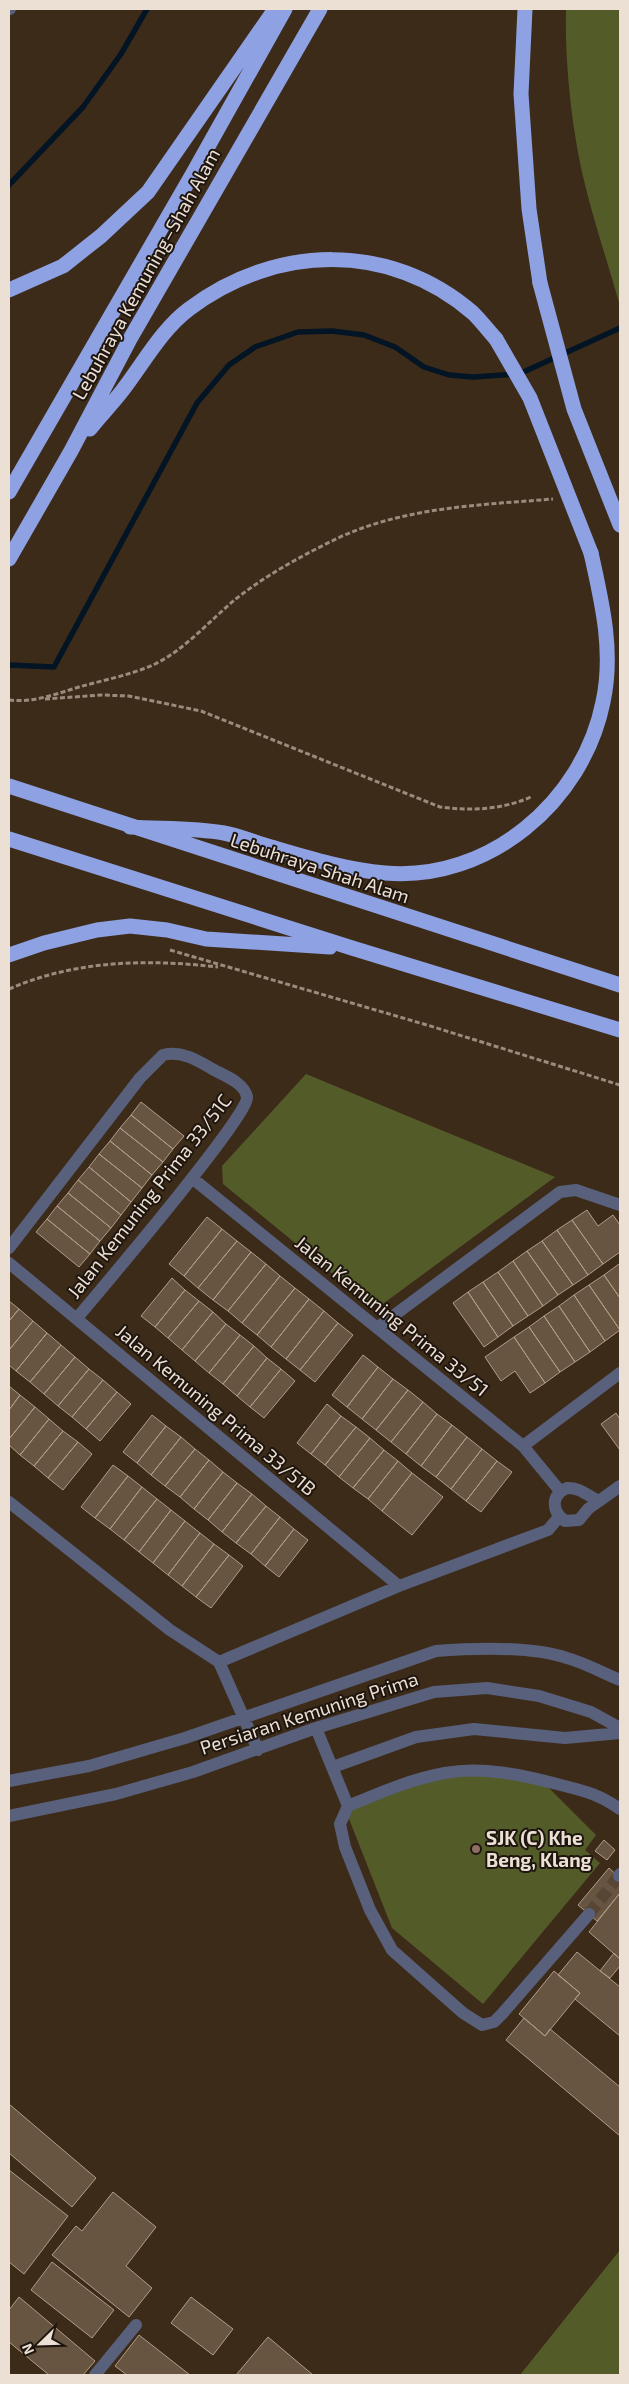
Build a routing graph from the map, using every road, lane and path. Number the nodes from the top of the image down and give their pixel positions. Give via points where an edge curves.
1 (276, 9) edge
2 (285, 9) edge
3 (320, 9) edge
4 (525, 9) edge
5 (9, 290) edge
6 (71, 451) junction
7 (9, 492) edge
8 (557, 498) dead end
9 (620, 525) edge
10 (9, 559) edge
11 (39, 699) junction
12 (9, 700) edge
13 (9, 786) edge
14 (533, 796) dead end
15 (130, 827) junction
16 (9, 839) edge
17 (352, 948) junction
18 (166, 949) dead end
19 (9, 956) edge
20 (226, 968) junction
21 (620, 985) edge
22 (9, 989) edge
23 (620, 1030) edge
24 (620, 1084) edge
25 (192, 1178) junction
26 (620, 1205) edge
27 (9, 1248) edge
28 (9, 1263) edge
29 (77, 1318) junction
30 (377, 1328) junction
31 (620, 1373) edge
32 (523, 1446) junction
33 (620, 1486) edge
34 (560, 1491) junction
35 (599, 1501) junction
36 (9, 1502) edge
37 (559, 1517) junction
38 (399, 1586) junction
39 (219, 1662) junction
40 (620, 1680) edge
41 (242, 1718) junction
42 (316, 1728) junction
43 (620, 1728) edge
44 (620, 1733) edge
45 (258, 1750) junction
46 (334, 1767) junction
47 (9, 1781) edge
48 (348, 1806) junction
49 (620, 1809) edge
50 (9, 1816) edge
51 (589, 1914) tunnel mouth
52 (136, 2325) dead end
53 (95, 2375) edge

1 - 5 highway via 148,192 63,266
2 - 7 highway, Lebuhraya Kemuning–Shah Alam
3 - 6 highway, Lebuhraya Kemuning–Shah Alam via 130,339
4 - 9 highway, bridge via 521,94 530,209 540,283 574,409
6 - 10 highway, Lebuhraya Kemuning–Shah Alam
6 - 15 highway, bridge via 121,392 158,341 188,309 231,283 280,264 325,258 366,262 408,273 440,289 474,314 496,339 530,398 590,553 604,607 608,656 604,701 594,735 577,770 544,813 502,846 462,864 427,874 385,873 308,858 224,833
8 - 11 path via 462,506 372,524 338,538 263,578 156,664
11 - 12 path
11 - 14 path via 128,696 201,710 440,807 468,811
13 - 15 highway, Lebuhraya Shah Alam
15 - 21 highway, Lebuhraya Shah Alam
16 - 17 highway
17 - 19 highway via 206,939 130,926 44,943
17 - 23 highway
18 - 20 path
20 - 22 path via 166,962 107,963 65,971
20 - 24 path
25 - 27 street, Jalan Kemuning Prima 33/51C via 239,1116 248,1096 233,1080 192,1058 179,1054 163,1055 140,1078
25 - 29 street, Jalan Kemuning Prima 33/51C
25 - 30 street, Jalan Kemuning Prima 33/51
26 - 30 street via 576,1190 560,1192
28 - 29 street, Jalan Kemuning Prima 33/51B
29 - 38 street, Jalan Kemuning Prima 33/51B
30 - 32 street, Jalan Kemuning Prima 33/51
31 - 32 street
32 - 34 street, Jalan Kemuning Prima 33/51
33 - 35 street
34 - 35 street via 574,1488
34 - 37 street via 554,1504
35 - 37 street via 579,1520 572,1522
36 - 39 street via 170,1630
37 - 38 street via 548,1530
38 - 39 street
39 - 41 street
40 - 41 street, Persiaran Kemuning Prima via 566,1657 518,1650 445,1650
41 - 45 street
41 - 47 street, Persiaran Kemuning Prima via 90,1766
42 - 43 street, Persiaran Kemuning Prima via 434,1692 487,1688 539,1696 591,1712
42 - 45 street, Persiaran Kemuning Prima
42 - 46 street
44 - 46 street via 565,1738 474,1729 416,1737
45 - 50 street, Persiaran Kemuning Prima via 116,1794
46 - 48 street
48 - 49 street via 391,1788 446,1772 487,1772 526,1776 600,1795
48 - 51 street via 340,1824 345,1847 370,1910 392,1950 463,2013 482,2025 494,2022 502,2014
52 - 53 street

